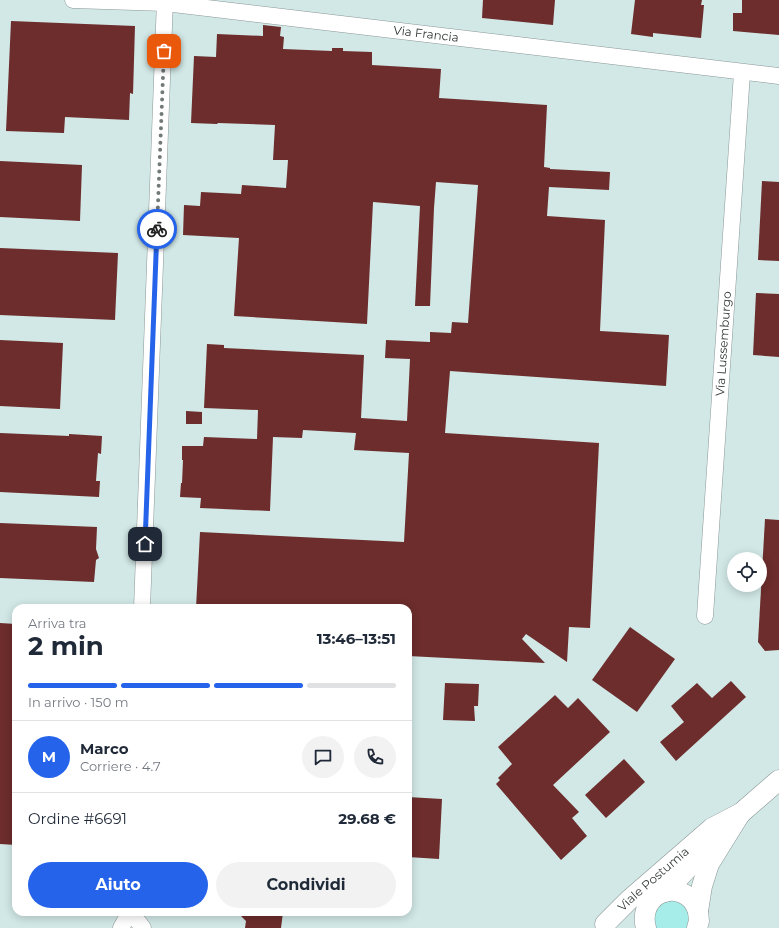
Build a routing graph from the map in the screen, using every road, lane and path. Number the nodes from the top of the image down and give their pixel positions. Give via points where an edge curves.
1 (73, 0) edge
2 (165, 2) edge
3 (742, 72) junction
4 (779, 76) edge
5 (142, 604) edge
6 (704, 616) dead end
7 (779, 780) edge
8 (771, 793) edge
9 (741, 813) junction
10 (665, 892) junction
11 (646, 907) junction
12 (128, 916) edge
13 (131, 916) edge
14 (134, 916) edge
15 (698, 920) edge
16 (602, 926) edge
17 (121, 928) edge
18 (131, 928) edge
19 (143, 928) edge
20 (646, 928) edge

1 - 2 street, Via Francia
2 - 3 street, Via Francia
2 - 5 street
3 - 4 street, Via Francia
3 - 6 street, Via Lussemburgo
7 - 8 main road, Viale Postumia
8 - 9 main road, Viale Postumia
9 - 10 main road, Viale Postumia
9 - 15 main road, Viale Postumia via 709,864 702,886
9 - 16 main road, Viale Postumia via 712,828
10 - 11 main road, Viale Postumia via 651,900
10 - 15 main road, Viale Postumia via 674,891 689,897 695,904
11 - 16 main road, Viale Postumia
11 - 20 main road, Viale Postumia
12 - 17 street
13 - 18 street
14 - 19 street

